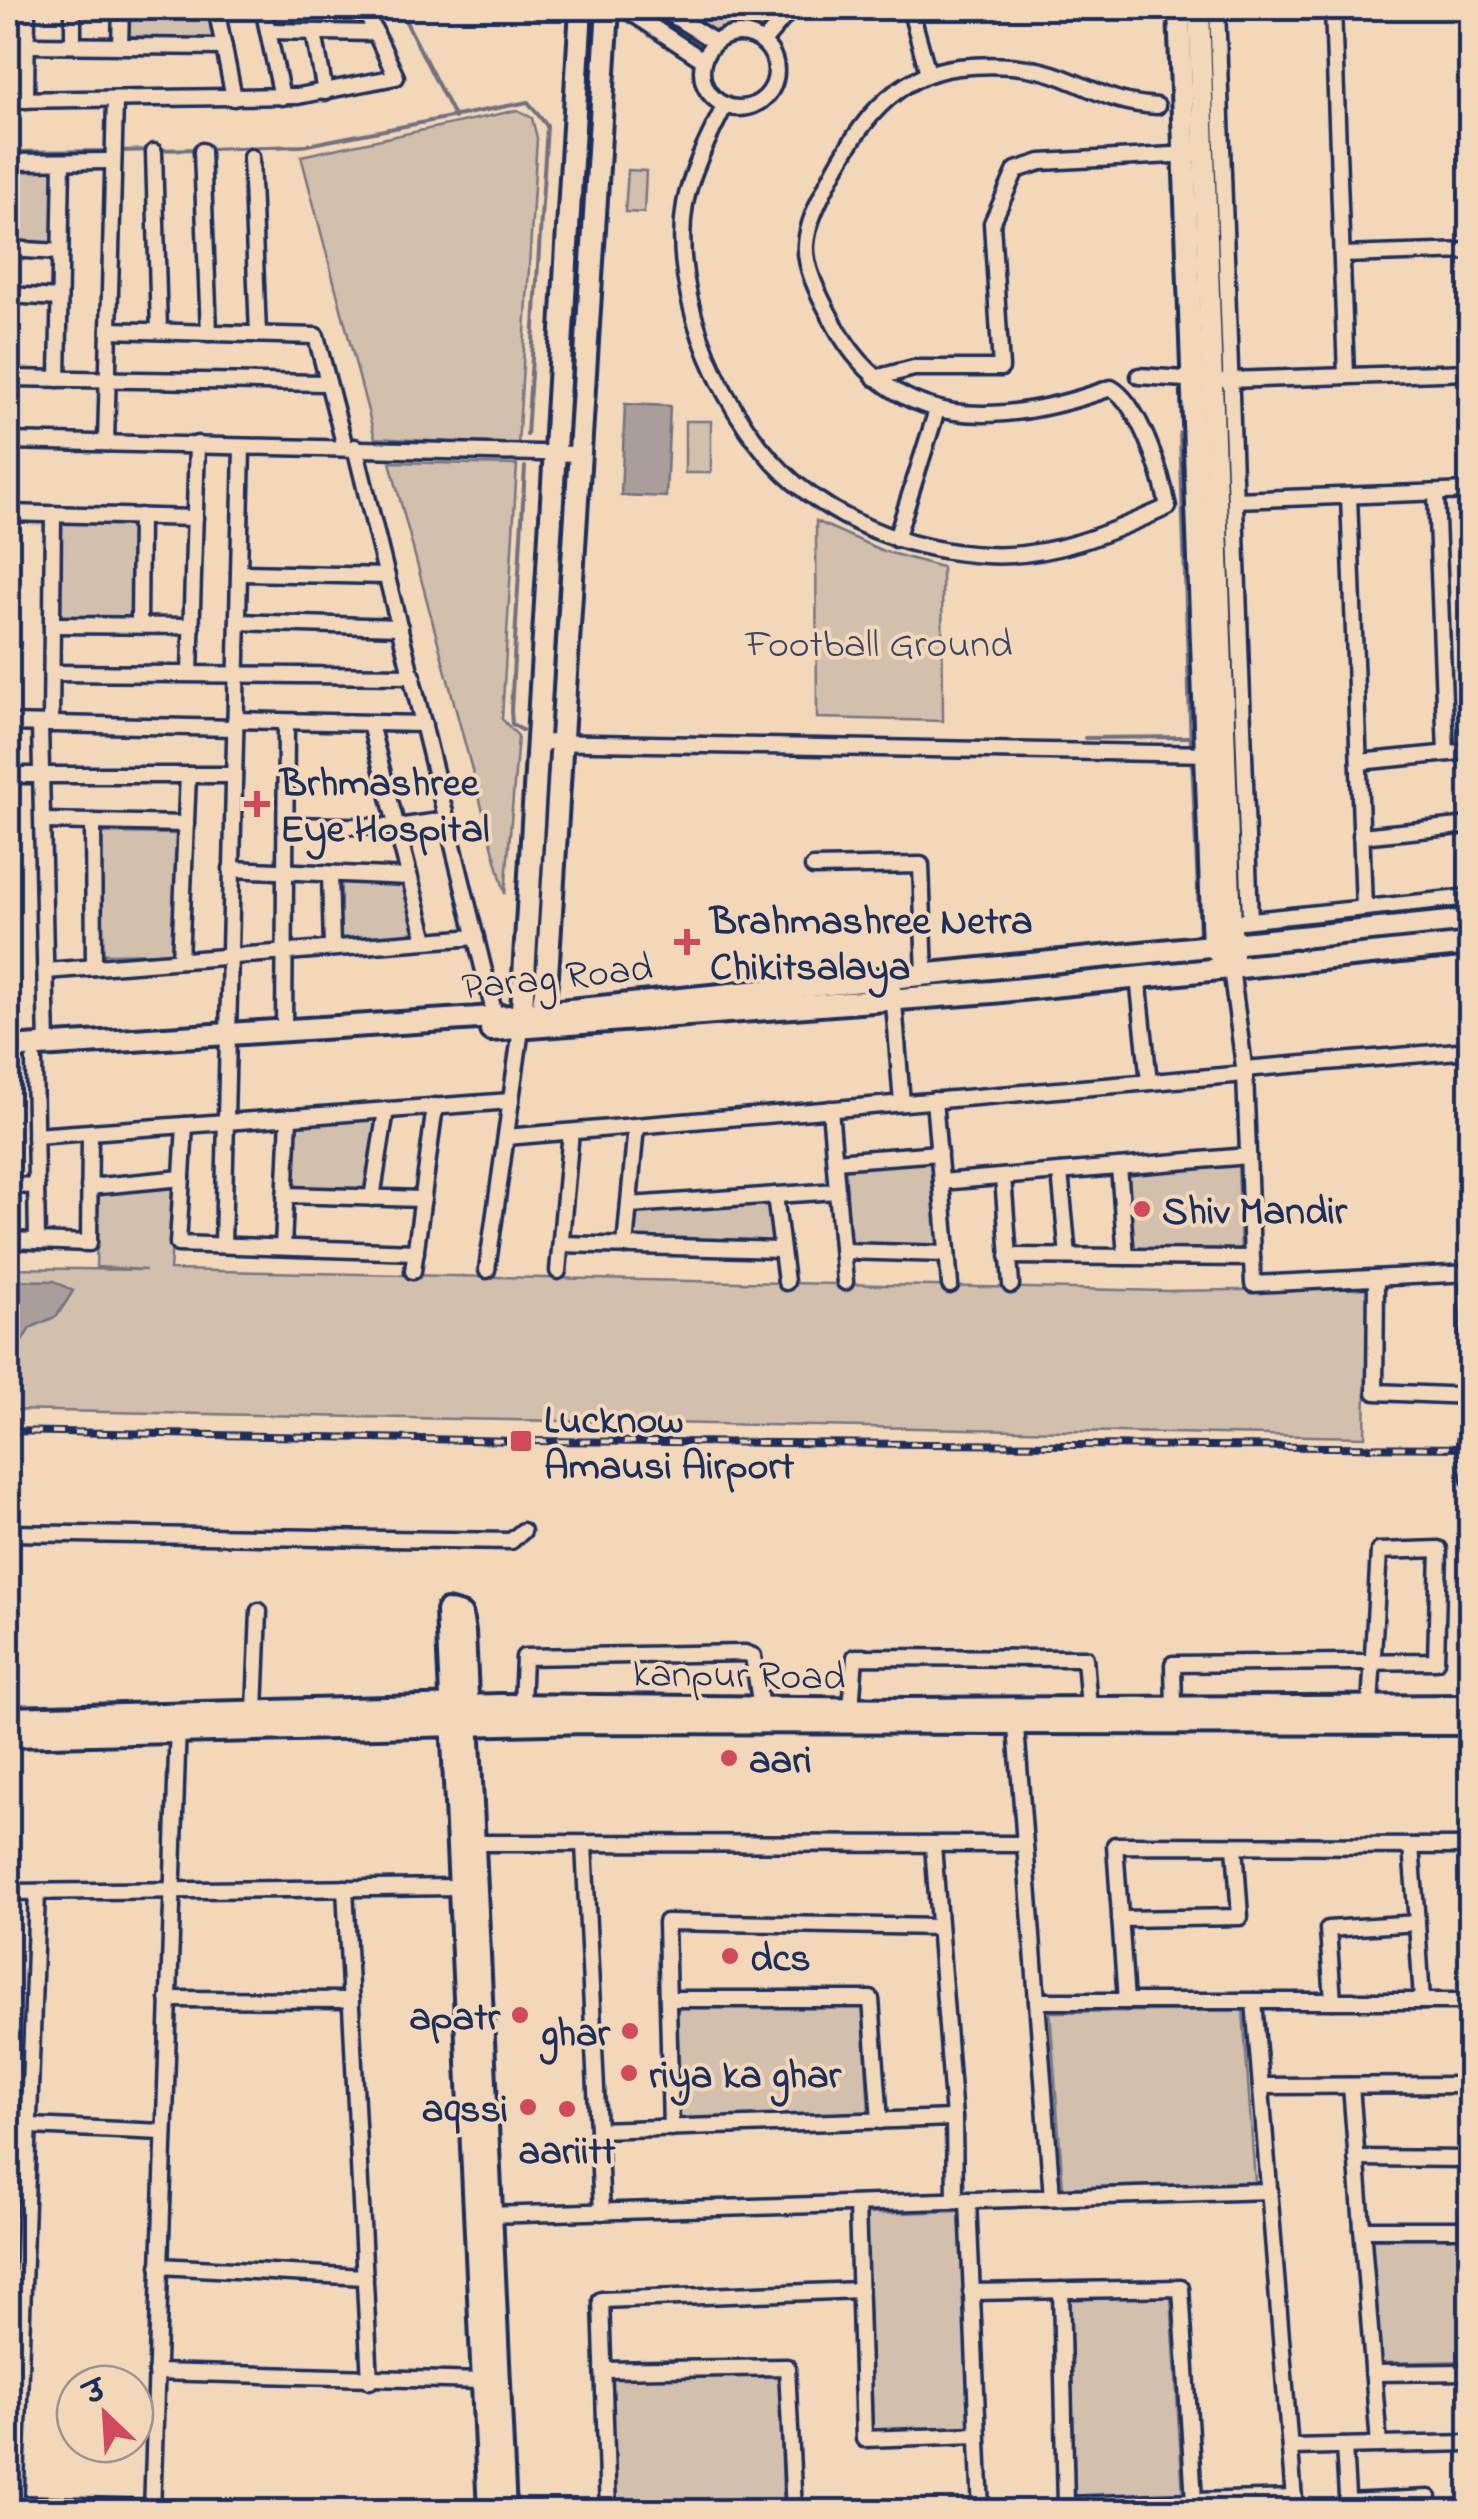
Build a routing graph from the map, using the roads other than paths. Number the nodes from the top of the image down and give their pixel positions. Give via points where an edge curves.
1 (27, 8) edge
2 (74, 8) edge
3 (121, 8) edge
4 (216, 8) edge
5 (263, 8) edge
6 (364, 8) edge
7 (582, 8) edge
8 (608, 8) edge
9 (624, 8) edge
10 (662, 8) edge
11 (792, 8) edge
12 (910, 8) edge
13 (1179, 8) edge
14 (1198, 8) edge
15 (1218, 8) edge
16 (1333, 8) edge
17 (268, 31) junction
18 (376, 33) junction
19 (314, 34) junction
20 (714, 42) junction
21 (763, 42) junction
22 (26, 45) junction
23 (73, 45) junction
24 (120, 46) junction
25 (224, 46) junction
26 (703, 60) junction
27 (928, 73) junction
28 (325, 92) junction
29 (282, 97) junction
30 (234, 98) junction
31 (8, 100) edge
32 (26, 100) junction
33 (114, 100) junction
34 (725, 105) junction
35 (1156, 106) dead end
36 (154, 152) dead end
37 (202, 152) dead end
38 (113, 154) junction
39 (1194, 154) junction
40 (251, 156) dead end
41 (8, 162) edge
42 (62, 162) junction
43 (8, 249) edge
44 (1470, 251) edge
45 (60, 252) junction
46 (1342, 255) junction
47 (8, 296) edge
48 (59, 298) junction
49 (109, 330) junction
50 (158, 331) junction
51 (209, 333) junction
52 (258, 334) junction
53 (1470, 372) edge
54 (1139, 376) dead end
55 (1346, 376) junction
56 (8, 378) edge
57 (58, 378) junction
58 (875, 378) junction
59 (108, 379) junction
60 (1212, 380) junction
61 (328, 384) junction
62 (937, 410) junction
63 (8, 441) edge
64 (106, 443) junction
65 (197, 444) junction
66 (242, 447) junction
67 (350, 447) junction
68 (556, 454) junction
69 (580, 454) junction
70 (1470, 492) edge
71 (1436, 493) junction
72 (1348, 496) junction
73 (1236, 500) junction
74 (8, 513) edge
75 (53, 514) junction
76 (140, 516) junction
77 (195, 518) junction
78 (896, 539) junction
79 (239, 573) junction
80 (388, 576) junction
81 (238, 622) junction
82 (52, 625) junction
83 (139, 625) junction
84 (191, 626) junction
85 (400, 627) junction
86 (52, 673) junction
87 (190, 673) junction
88 (237, 675) junction
89 (412, 676) junction
90 (8, 723) edge
91 (286, 723) junction
92 (46, 724) junction
93 (235, 724) junction
94 (370, 724) junction
95 (424, 724) junction
96 (539, 742) junction
97 (562, 742) junction
98 (1470, 751) edge
99 (1446, 753) junction
100 (1216, 754) junction
101 (1359, 762) junction
102 (8, 775) edge
103 (44, 775) junction
104 (188, 775) junction
105 (234, 775) junction
106 (447, 820) junction
107 (44, 822) junction
108 (93, 822) junction
109 (186, 824) junction
110 (286, 825) junction
111 (1470, 825) edge
112 (397, 827) junction
113 (1362, 836) junction
114 (813, 867) dead end
115 (230, 869) junction
116 (285, 870) junction
117 (330, 874) junction
118 (409, 876) junction
119 (1470, 898) edge
120 (1364, 908) junction
121 (1470, 920) edge
122 (1232, 933) junction
123 (476, 937) junction
124 (426, 940) junction
125 (1470, 944) edge
126 (332, 947) junction
127 (286, 950) junction
128 (228, 955) junction
129 (180, 960) junction
130 (94, 966) junction
131 (1231, 968) junction
132 (46, 971) junction
133 (925, 975) junction
134 (1138, 977) junction
135 (892, 978) junction
136 (894, 1000) junction
137 (528, 1019) junction
138 (497, 1024) junction
139 (284, 1033) junction
140 (228, 1042) junction
141 (8, 1048) edge
142 (1470, 1050) edge
143 (40, 1054) junction
144 (8, 1062) edge
145 (1245, 1071) junction
146 (1149, 1082) junction
147 (511, 1100) junction
148 (934, 1100) junction
149 (902, 1103) junction
150 (435, 1106) junction
151 (830, 1109) junction
152 (386, 1110) junction
153 (289, 1117) junction
154 (228, 1122) junction
155 (185, 1125) junction
156 (636, 1126) junction
157 (90, 1132) junction
158 (571, 1132) junction
159 (35, 1136) junction
160 (506, 1137) junction
161 (939, 1153) junction
162 (1248, 1156) junction
163 (835, 1162) junction
164 (1120, 1167) junction
165 (1060, 1172) junction
166 (1002, 1177) junction
167 (182, 1178) junction
168 (941, 1182) junction
169 (8, 1186) edge
170 (36, 1186) junction
171 (89, 1187) junction
172 (837, 1191) junction
173 (286, 1195) junction
174 (775, 1195) junction
175 (372, 1198) junction
176 (423, 1198) junction
177 (628, 1205) junction
178 (8, 1240) edge
179 (37, 1241) junction
180 (560, 1244) junction
181 (223, 1245) junction
182 (625, 1246) junction
183 (283, 1247) junction
184 (781, 1250) junction
185 (416, 1252) junction
186 (842, 1252) junction
187 (947, 1254) junction
188 (1008, 1256) junction
189 (1068, 1256) junction
190 (1126, 1257) junction
191 (1252, 1258) junction
192 (487, 1270) dead end
193 (413, 1271) dead end
194 (558, 1271) dead end
195 (1469, 1273) edge
196 (1376, 1278) junction
197 (786, 1282) dead end
198 (845, 1282) dead end
199 (950, 1284) dead end
200 (1010, 1285) dead end
201 (1470, 1396) edge
202 (1470, 1479) edge
203 (523, 1530) dead end
204 (8, 1534) edge
205 (260, 1611) dead end
206 (1374, 1659) junction
207 (522, 1705) junction
208 (1470, 1706) edge
209 (1174, 1707) junction
210 (1370, 1707) junction
211 (761, 1708) junction
212 (1089, 1708) junction
213 (851, 1709) junction
214 (255, 1711) junction
215 (1343, 1715) junction
216 (459, 1716) junction
217 (1015, 1716) junction
218 (8, 1718) edge
219 (178, 1723) junction
220 (1470, 1724) edge
221 (8, 1736) edge
222 (465, 1843) junction
223 (584, 1844) junction
224 (1024, 1844) junction
225 (933, 1845) junction
226 (1235, 1846) junction
227 (1412, 1846) junction
228 (1470, 1846) edge
229 (459, 1887) junction
230 (345, 1888) junction
231 (172, 1890) junction
232 (8, 1892) edge
233 (37, 1892) junction
234 (1120, 1919) junction
235 (1417, 1923) junction
236 (939, 1927) junction
237 (168, 1999) junction
238 (668, 1999) junction
239 (351, 2000) junction
240 (1036, 2001) junction
241 (1126, 2001) junction
242 (1254, 2001) junction
243 (1333, 2001) junction
244 (1422, 2001) junction
245 (1470, 2001) edge
246 (1261, 2086) junction
247 (1351, 2086) junction
248 (1470, 2086) edge
249 (954, 2118) junction
250 (880, 2121) junction
251 (8, 2125) edge
252 (30, 2126) junction
253 (671, 2128) junction
254 (598, 2130) junction
255 (163, 2132) junction
256 (1356, 2158) junction
257 (1470, 2159) edge
258 (1270, 2190) junction
259 (1052, 2197) junction
260 (961, 2200) junction
261 (857, 2204) junction
262 (602, 2212) junction
263 (483, 2215) junction
264 (1362, 2229) junction
265 (1470, 2229) edge
266 (159, 2266) junction
267 (365, 2276) junction
268 (860, 2290) junction
269 (1061, 2290) junction
270 (972, 2292) junction
271 (603, 2370) junction
272 (156, 2372) junction
273 (1470, 2372) edge
274 (1373, 2373) junction
275 (14, 2374) edge
276 (370, 2380) junction
277 (482, 2381) junction
278 (978, 2435) junction
279 (1470, 2443) edge
280 (1379, 2445) junction
281 (1290, 2446) junction
282 (1344, 2446) junction
283 (1429, 2498) dead end
284 (1194, 2501) junction
285 (1295, 2505) edge
286 (13, 2506) edge
287 (1348, 2507) edge
288 (152, 2510) edge
289 (292, 2512) edge
290 (489, 2512) edge
291 (505, 2512) edge
292 (608, 2512) edge
293 (794, 2512) edge
294 (981, 2512) edge

1 - 22 street
2 - 23 street
3 - 24 street
4 - 25 street
5 - 17 street
6 - 18 street
7 - 68 street
8 - 69 street
9 - 26 street
10 - 20 street
11 - 21 street
12 - 27 street
13 - 39 street
14 - 39 street
15 - 60 street
16 - 46 street
17 - 19 street
17 - 29 street
18 - 19 street
18 - 28 street via 396,77
19 - 28 street
20 - 21 street via 742,33
20 - 26 street
21 - 34 street via 775,58 771,90 750,106
22 - 23 street
22 - 32 street
23 - 24 street
24 - 25 street
25 - 30 street
26 - 34 street via 702,82
27 - 35 street via 1016,66 1061,76 1117,103
27 - 58 street via 892,92 852,134 814,212 806,247 817,290 842,339
28 - 29 street
29 - 30 street
30 - 33 street
31 - 32 street
32 - 33 street
33 - 38 street
34 - 78 street via 684,217 690,305 709,360 752,436 796,483 848,518
36 - 50 street
37 - 51 street
38 - 42 street
38 - 49 street
39 - 58 street via 1041,162 1016,170 992,223 1001,368 914,368
39 - 60 street
40 - 52 street
41 - 42 street
42 - 45 street
43 - 45 street
44 - 46 street
45 - 48 street
46 - 55 street
47 - 48 street
48 - 57 street
49 - 50 street
49 - 59 street
50 - 51 street
51 - 52 street
52 - 61 street via 316,336
53 - 55 street
54 - 60 street
55 - 60 street
56 - 57 street
57 - 59 street
58 - 62 street
59 - 61 street
59 - 64 street
60 - 73 street
60 - 100 street
61 - 67 street
62 - 78 street
62 - 78 street via 979,417 1028,414 1110,388 1127,396 1168,507 1047,552 988,556
63 - 64 street
64 - 65 street
65 - 66 street
65 - 77 street
66 - 67 street
66 - 79 street
67 - 68 street
67 - 80 street
68 - 69 street
68 - 96 street
69 - 97 street
70 - 71 street
71 - 72 street
71 - 99 street
72 - 73 street
72 - 101 street
73 - 122 street
74 - 75 street
75 - 76 street
75 - 82 street
76 - 77 street
76 - 83 street
77 - 84 street
79 - 80 street
79 - 81 street
80 - 85 street
81 - 85 street
81 - 88 street
82 - 83 street
82 - 86 street
83 - 84 street
84 - 87 street
85 - 89 street
86 - 87 street
86 - 92 street
87 - 88 street
88 - 89 street
88 - 93 street
89 - 95 street
90 - 92 street
91 - 93 street
91 - 94 street
91 - 110 street
92 - 93 street
92 - 103 street
93 - 105 street
94 - 95 street
94 - 112 street
95 - 106 street
96 - 97 street
96 - 137 street
97 - 100 street
97 - 137 street
98 - 99 street
99 - 101 street
100 - 122 street
100 - 122 street
101 - 113 street
102 - 103 street
103 - 104 street
103 - 107 street
104 - 105 street
104 - 109 street
105 - 115 street
106 - 112 street
106 - 123 street
107 - 108 street
107 - 132 street
108 - 109 street
108 - 130 street
109 - 129 street
110 - 112 street
110 - 116 street
111 - 113 street
112 - 118 street
113 - 120 street
114 - 133 street via 921,865
115 - 116 street
115 - 128 street
116 - 117 street
116 - 127 street
117 - 118 street
117 - 126 street
118 - 124 street
119 - 120 street
120 - 122 street
121 - 122 street, Parag Road
122 - 131 street
122 - 133 street, Parag Road
123 - 124 street
123 - 138 street
124 - 126 street
125 - 131 street, Parag Road
126 - 127 street
127 - 128 street
127 - 139 street
128 - 129 street
128 - 140 street
129 - 130 street
130 - 132 street
131 - 134 street, Parag Road
131 - 145 street
132 - 143 street
133 - 135 street, Parag Road
134 - 136 street, Parag Road
134 - 146 street
135 - 136 street
135 - 137 street, Parag Road
136 - 137 street, Parag Road
136 - 149 street
137 - 138 street, Parag Road
137 - 147 street
138 - 139 street, Parag Road
138 - 140 street, Parag Road
139 - 140 street, Parag Road
140 - 143 street, Parag Road
140 - 154 street
141 - 143 street, Parag Road
142 - 145 street
143 - 144 street, Parag Road
143 - 159 street
145 - 146 street
145 - 162 street
146 - 148 street
147 - 150 street
147 - 160 street
148 - 149 street
148 - 161 street
149 - 151 street
150 - 152 street
150 - 176 street
151 - 156 street
151 - 163 street
152 - 153 street
152 - 175 street
153 - 154 street
153 - 173 street
154 - 155 street
154 - 181 street
155 - 157 street
155 - 167 street
156 - 158 street
156 - 177 street
157 - 159 street
157 - 171 street
158 - 160 street
158 - 180 street
159 - 170 street
160 - 192 street
161 - 163 street
161 - 168 street
162 - 164 street
162 - 191 street
163 - 172 street
164 - 165 street
164 - 190 street
165 - 166 street
165 - 189 street
166 - 168 street
166 - 188 street
167 - 171 street
167 - 181 street via 178,1244
168 - 187 street
169 - 170 street
170 - 179 street
171 - 179 street via 88,1243
172 - 174 street
172 - 186 street
173 - 175 street
173 - 183 street
174 - 177 street
174 - 184 street
175 - 176 street
176 - 185 street
177 - 182 street
178 - 179 street
180 - 182 street
180 - 194 street
181 - 183 street
182 - 184 street
183 - 185 street
184 - 197 street
185 - 193 street
186 - 187 street
186 - 198 street
187 - 199 street
188 - 189 street
188 - 200 street
189 - 190 street
190 - 191 street
191 - 196 street via 1252,1284
195 - 196 street
195 - 201 street
196 - 201 street via 1374,1392
201 - 202 street
203 - 204 street via 510,1541
205 - 214 street
206 - 206 street via 1379,1551 1439,1549 1436,1661
206 - 209 street via 1173,1664
206 - 210 street
207 - 211 street, kanpur Road
207 - 211 street via 524,1657 745,1653 752,1656
207 - 216 street, kanpur Road
208 - 210 street, kanpur Road
209 - 212 street, kanpur Road
209 - 215 street, kanpur Road
210 - 215 street, kanpur Road
211 - 213 street, kanpur Road
212 - 213 street via 1085,1658 856,1657
212 - 217 street, kanpur Road
213 - 217 street, kanpur Road
214 - 216 street, kanpur Road
214 - 219 street, kanpur Road
215 - 217 street
215 - 220 street
216 - 217 street
216 - 219 street
216 - 222 street
217 - 224 street
218 - 219 street, kanpur Road
219 - 221 street
219 - 231 street
222 - 223 street
222 - 229 street
222 - 263 street
223 - 225 street
223 - 254 street
224 - 225 street
224 - 240 street
225 - 236 street
226 - 227 street
226 - 234 street via 1240,1917
226 - 234 street via 1114,1845
227 - 228 street
227 - 235 street
229 - 230 street
229 - 263 street
230 - 231 street
230 - 239 street
231 - 233 street
231 - 237 street
232 - 233 street
233 - 252 street
234 - 241 street
235 - 243 street via 1328,1929
235 - 244 street
236 - 238 street via 666,1922
236 - 249 street
237 - 239 street
237 - 255 street
238 - 250 street via 871,2000
238 - 253 street
239 - 267 street
240 - 241 street
240 - 259 street
241 - 242 street
242 - 243 street
242 - 246 street
243 - 244 street
244 - 245 street
246 - 247 street
246 - 258 street
247 - 248 street
247 - 256 street
249 - 250 street
249 - 260 street
250 - 253 street
251 - 252 street
252 - 255 street
252 - 275 street
253 - 254 street
254 - 262 street
255 - 266 street
256 - 257 street
256 - 264 street
258 - 259 street
258 - 281 street
259 - 260 street
260 - 261 street
260 - 270 street
261 - 262 street
261 - 268 street
262 - 263 street
263 - 277 street
263 - 291 street
264 - 265 street
264 - 274 street
266 - 267 street
266 - 272 street
267 - 276 street
268 - 271 street via 600,2300
268 - 278 street via 864,2439
269 - 270 street
269 - 284 street via 1181,2288
269 - 284 street via 1066,2505
270 - 278 street
271 - 292 street
271 - 293 street via 787,2367
272 - 276 street
272 - 288 street
273 - 274 street
274 - 280 street
275 - 286 street
276 - 277 street
277 - 290 street
278 - 294 street
279 - 280 street
280 - 282 street
281 - 282 street
281 - 285 street
282 - 287 street
283 - 287 street
284 - 285 street
286 - 288 street
288 - 289 street

